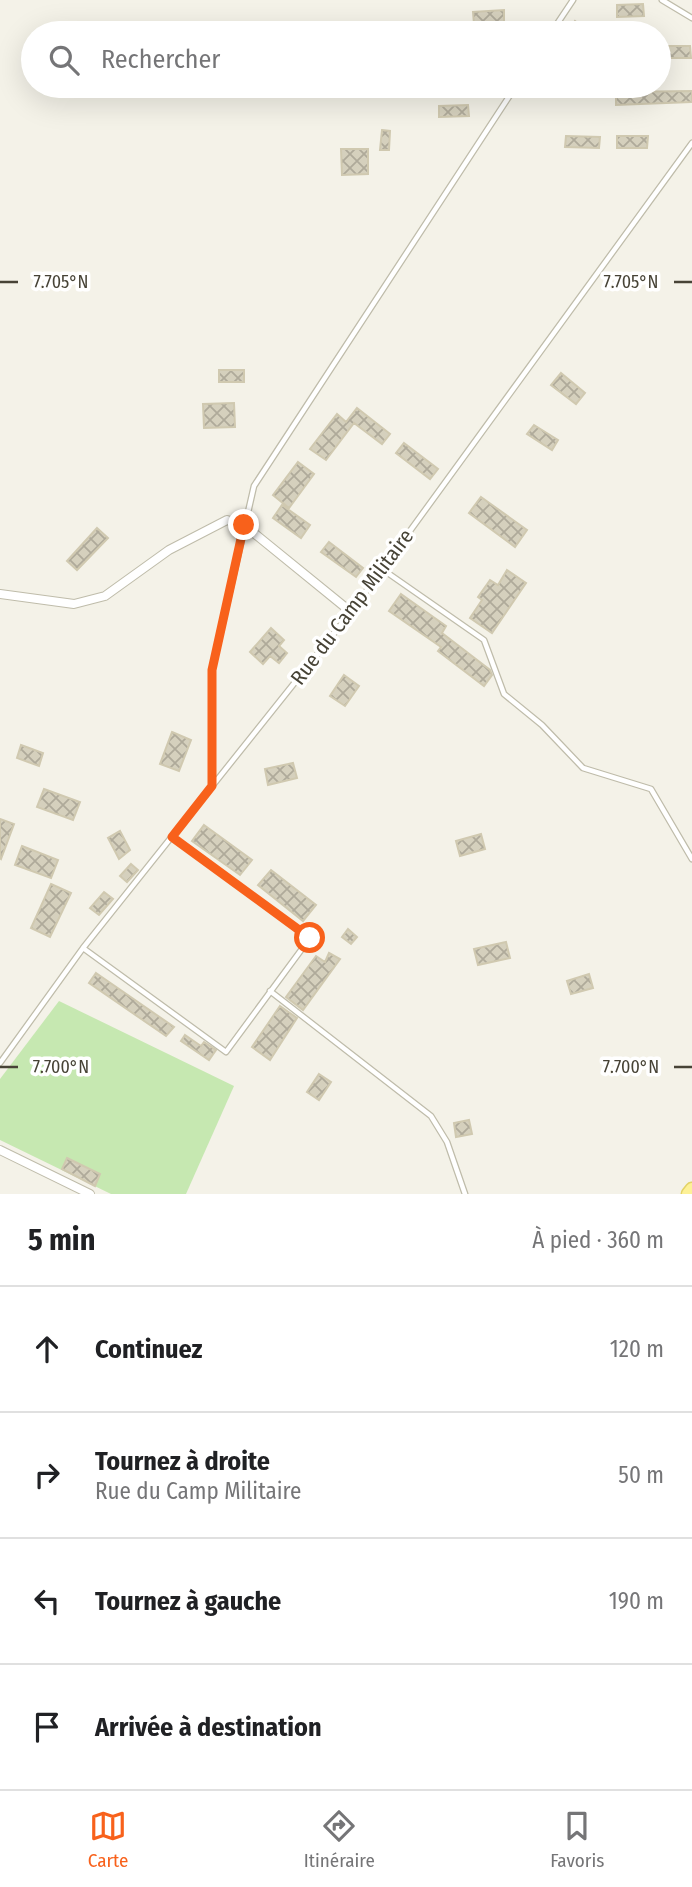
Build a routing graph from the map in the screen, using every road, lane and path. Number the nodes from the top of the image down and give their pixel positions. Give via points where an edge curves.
1 (573, 0) edge
2 (663, 0) edge
3 (692, 18) edge
4 (559, 21) edge
5 (508, 98) edge
6 (692, 143) edge
7 (244, 525) junction
8 (382, 569) junction
9 (0, 594) edge
10 (351, 612) junction
11 (212, 786) junction
12 (172, 837) junction
13 (692, 859) edge
14 (83, 948) junction
15 (270, 991) junction
16 (0, 1063) edge
17 (0, 1150) edge
18 (692, 1189) edge
19 (90, 1194) edge
20 (465, 1194) edge
21 (688, 1194) edge

1 - 4 lane
2 - 3 lane
5 - 7 lane via 254,486
6 - 8 lane, Rue du Camp Militaire
7 - 9 street via 227,520 215,526 169,550 105,596 74,604
7 - 10 street
7 - 11 lane via 212,670
8 - 10 lane, Rue du Camp Militaire
8 - 13 lane via 484,640 504,694 583,768 651,789
10 - 11 lane, Rue du Camp Militaire
11 - 12 lane, Rue du Camp Militaire
12 - 14 lane, Rue du Camp Militaire
12 - 15 lane via 310,938
14 - 15 lane via 226,1052
14 - 16 lane, Rue du Camp Militaire
15 - 20 lane via 431,1116 447,1142
17 - 19 street
18 - 21 main road

